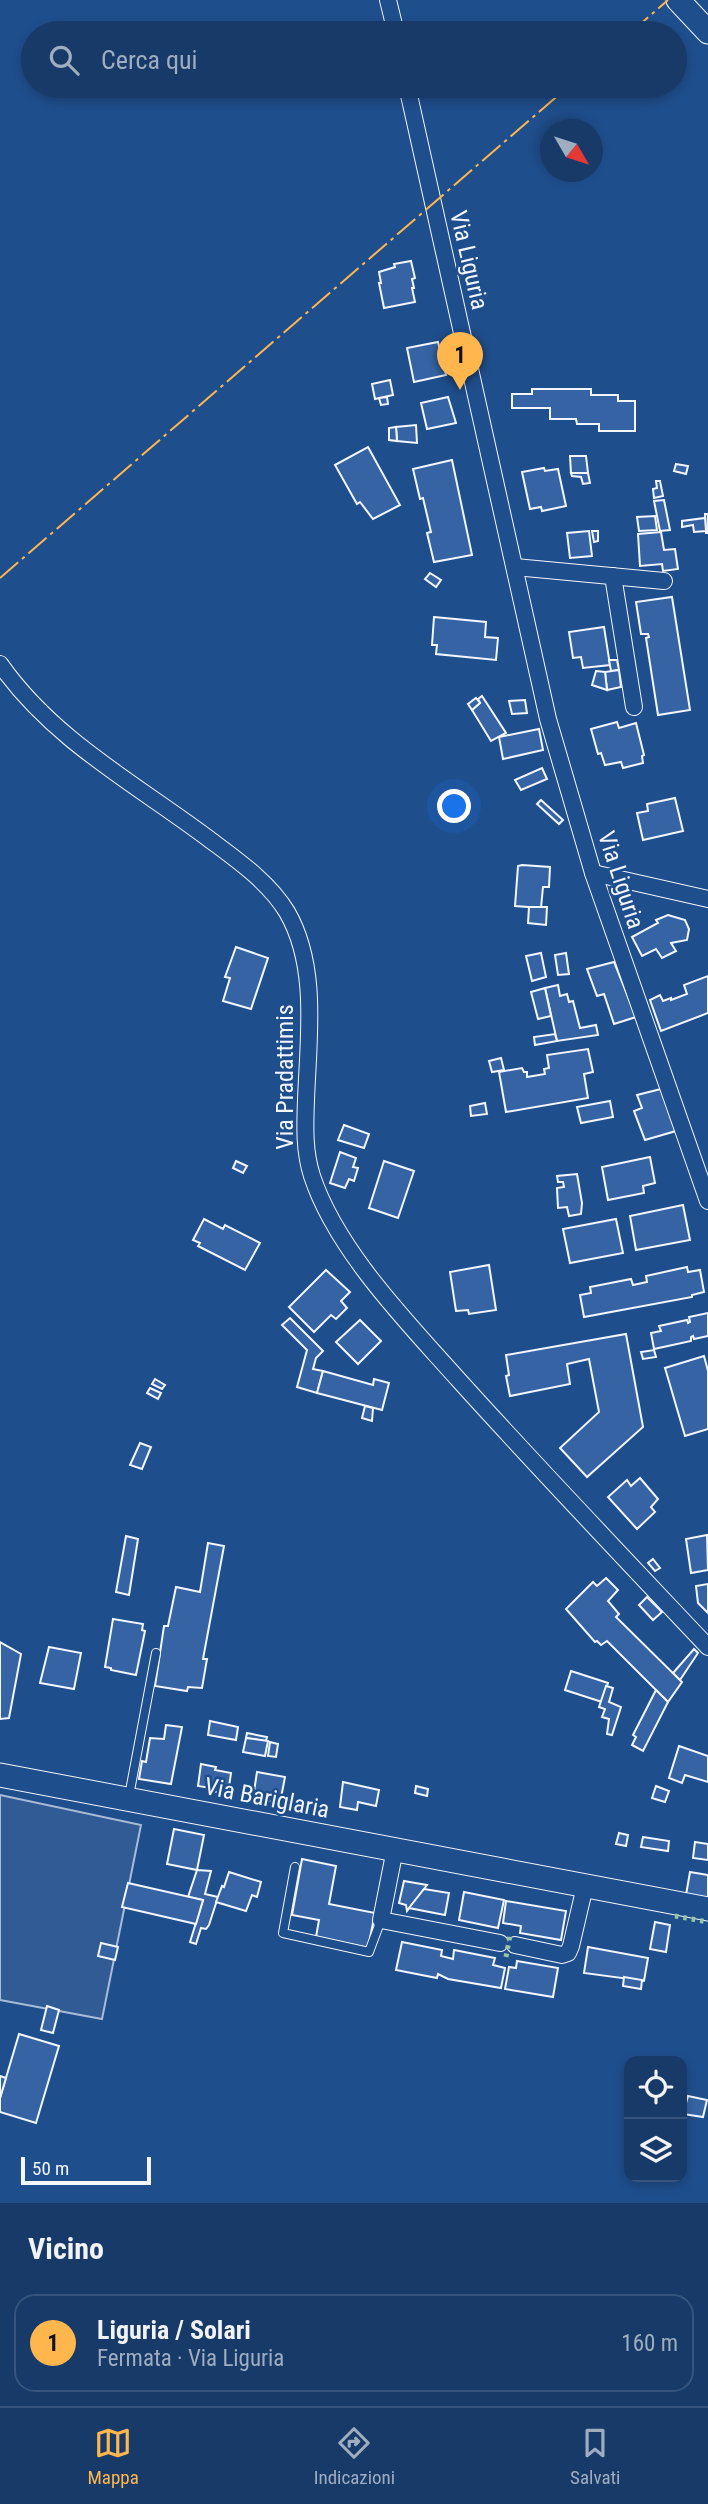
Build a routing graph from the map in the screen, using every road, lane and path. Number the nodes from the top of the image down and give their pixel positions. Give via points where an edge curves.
1 (388, 0) edge
2 (678, 0) edge
3 (393, 21) edge
4 (708, 32) edge
5 (410, 98) edge
6 (515, 567) junction
7 (613, 576) junction
8 (664, 581) dead end
9 (0, 664) edge
10 (635, 707) dead end
11 (593, 873) junction
12 (708, 899) edge
13 (708, 1201) edge
14 (708, 1647) edge
15 (156, 1653) dead end
16 (0, 1774) edge
17 (128, 1799) junction
18 (395, 1849) junction
19 (295, 1867) dead end
20 (585, 1886) junction
21 (708, 1909) edge
22 (381, 1920) junction

1 - 3 street
2 - 4 street
5 - 6 street, Via Liguria
6 - 7 street
6 - 11 street, Via Liguria via 548,719
7 - 8 street
7 - 10 street
9 - 14 street, Via Pradattimis via 37,710 75,744 227,852 269,888 288,914 301,946 307,985 307,1156 333,1219 407,1322
11 - 12 street
11 - 13 street, Via Liguria
15 - 17 lane
16 - 17 street, Via Bariglaria
17 - 18 street, Via Bariglaria
18 - 20 street, Via Bariglaria
18 - 22 street
19 - 22 lane via 284,1933 369,1952
20 - 21 street, Via Bariglaria
20 - 22 street via 568,1954

